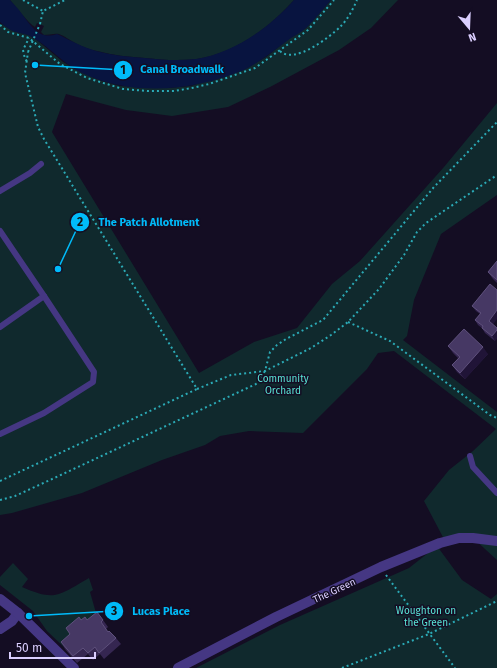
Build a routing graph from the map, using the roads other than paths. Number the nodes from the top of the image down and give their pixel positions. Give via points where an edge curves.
1 (41, 164) dead end
2 (0, 191) edge
3 (0, 231) edge
4 (44, 296) junction
5 (0, 326) edge
6 (0, 434) edge
7 (470, 456) dead end
8 (497, 493) edge
9 (497, 541) edge
10 (0, 599) edge
11 (18, 613) junction
12 (0, 629) edge
13 (74, 668) edge
14 (178, 668) edge

1 - 2 lane
3 - 4 lane
4 - 5 lane
4 - 6 lane via 94,372 93,382 44,413
7 - 8 lane via 473,467
9 - 14 street, The Green via 452,539 381,567 276,617
10 - 11 street
11 - 12 street
11 - 13 street

